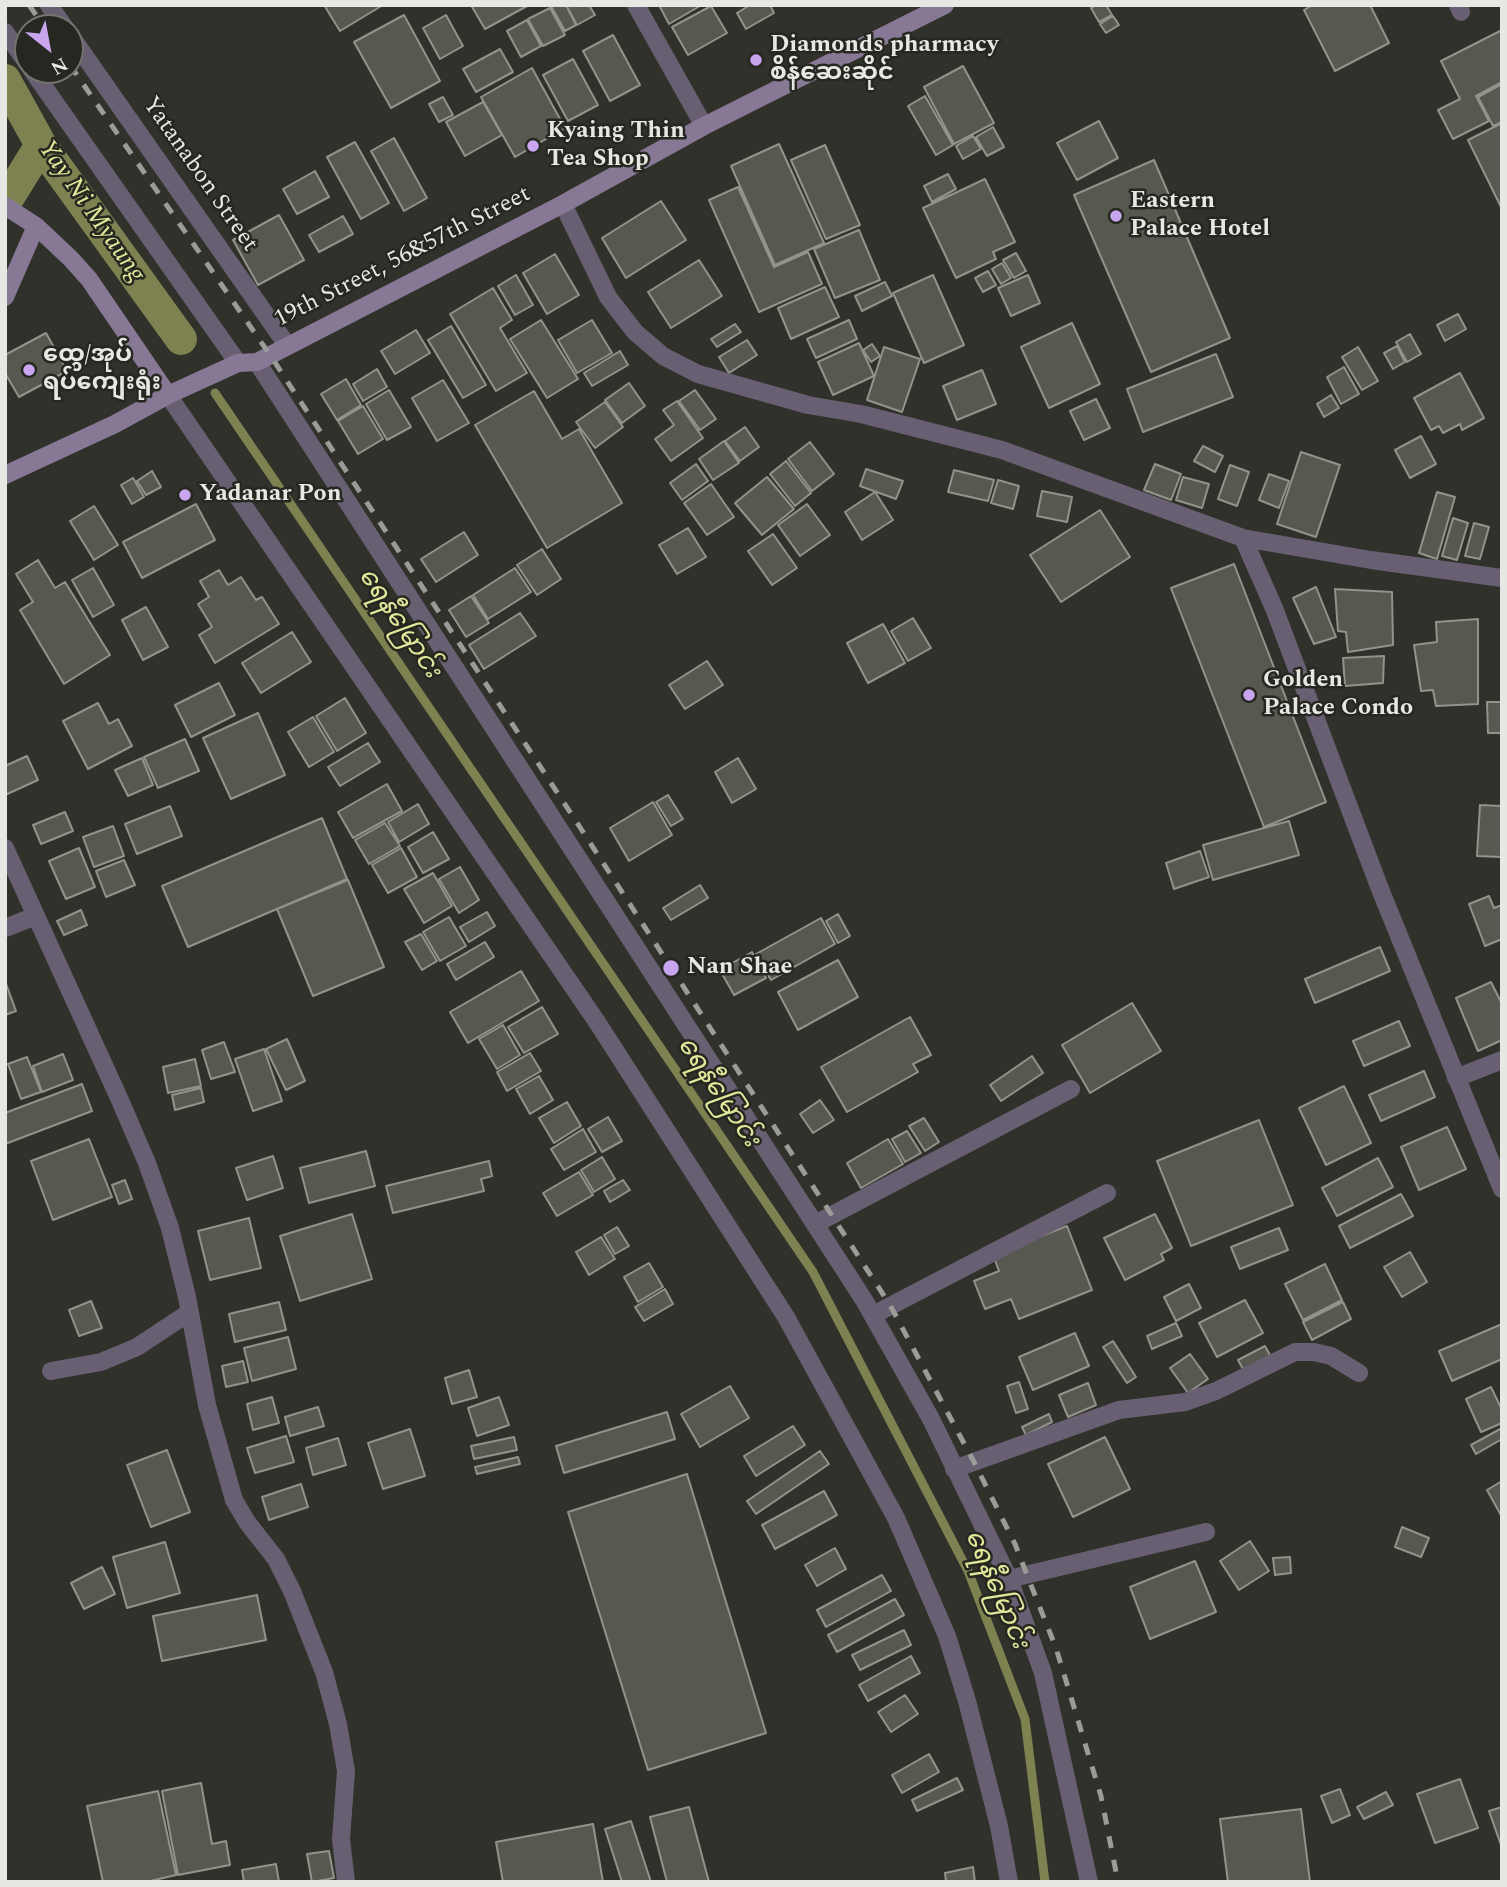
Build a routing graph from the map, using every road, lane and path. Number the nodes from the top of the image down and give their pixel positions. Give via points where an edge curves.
1 (636, 5) edge
2 (945, 5) edge
3 (84, 55) edge
4 (42, 84) edge
5 (704, 126) junction
6 (563, 204) junction
7 (5, 206) edge
8 (29, 221) junction
9 (5, 297) edge
10 (287, 345) junction
11 (257, 362) junction
12 (238, 363) junction
13 (168, 396) junction
14 (5, 475) edge
15 (1243, 538) junction
16 (1502, 578) edge
17 (5, 848) edge
18 (36, 916) junction
19 (5, 928) edge
20 (1502, 1060) edge
21 (1456, 1078) junction
22 (1071, 1089) dead end
23 (1502, 1189) edge
24 (1107, 1193) dead end
25 (815, 1224) junction
26 (190, 1312) junction
27 (873, 1315) junction
28 (51, 1371) dead end
29 (1359, 1373) dead end
30 (954, 1469) junction
31 (1206, 1532) dead end
32 (1009, 1579) junction
33 (346, 1882) edge
34 (1009, 1882) edge
35 (1089, 1882) edge

1 - 5 street
2 - 5 street, 19th Street, 56&57th Street
3 - 10 street, Yatanabon Street
4 - 12 street
5 - 6 street, 19th Street, 56&57th Street
6 - 10 street, 19th Street, 56&57th Street
6 - 15 street via 608,297 635,332 663,356 698,374 1002,450
7 - 8 street
8 - 9 street
8 - 13 street via 89,279
10 - 11 street, 19th Street, 56&57th Street
11 - 12 street
11 - 25 street
12 - 13 street
13 - 14 street
13 - 34 street via 597,1022 786,1317 896,1518 947,1636 999,1826
15 - 16 street
15 - 21 street via 1275,608
17 - 18 street
18 - 19 street
18 - 26 street via 147,1163 170,1228
20 - 21 street
21 - 23 street
22 - 25 street
24 - 27 street
25 - 27 street
26 - 28 street via 136,1348 101,1362
26 - 33 street via 207,1405 234,1500 276,1559 324,1672 346,1771 341,1839
27 - 30 street
29 - 30 street via 1331,1356 1295,1352 1185,1402 1119,1410
30 - 32 street
31 - 32 street
32 - 35 street via 1044,1673

